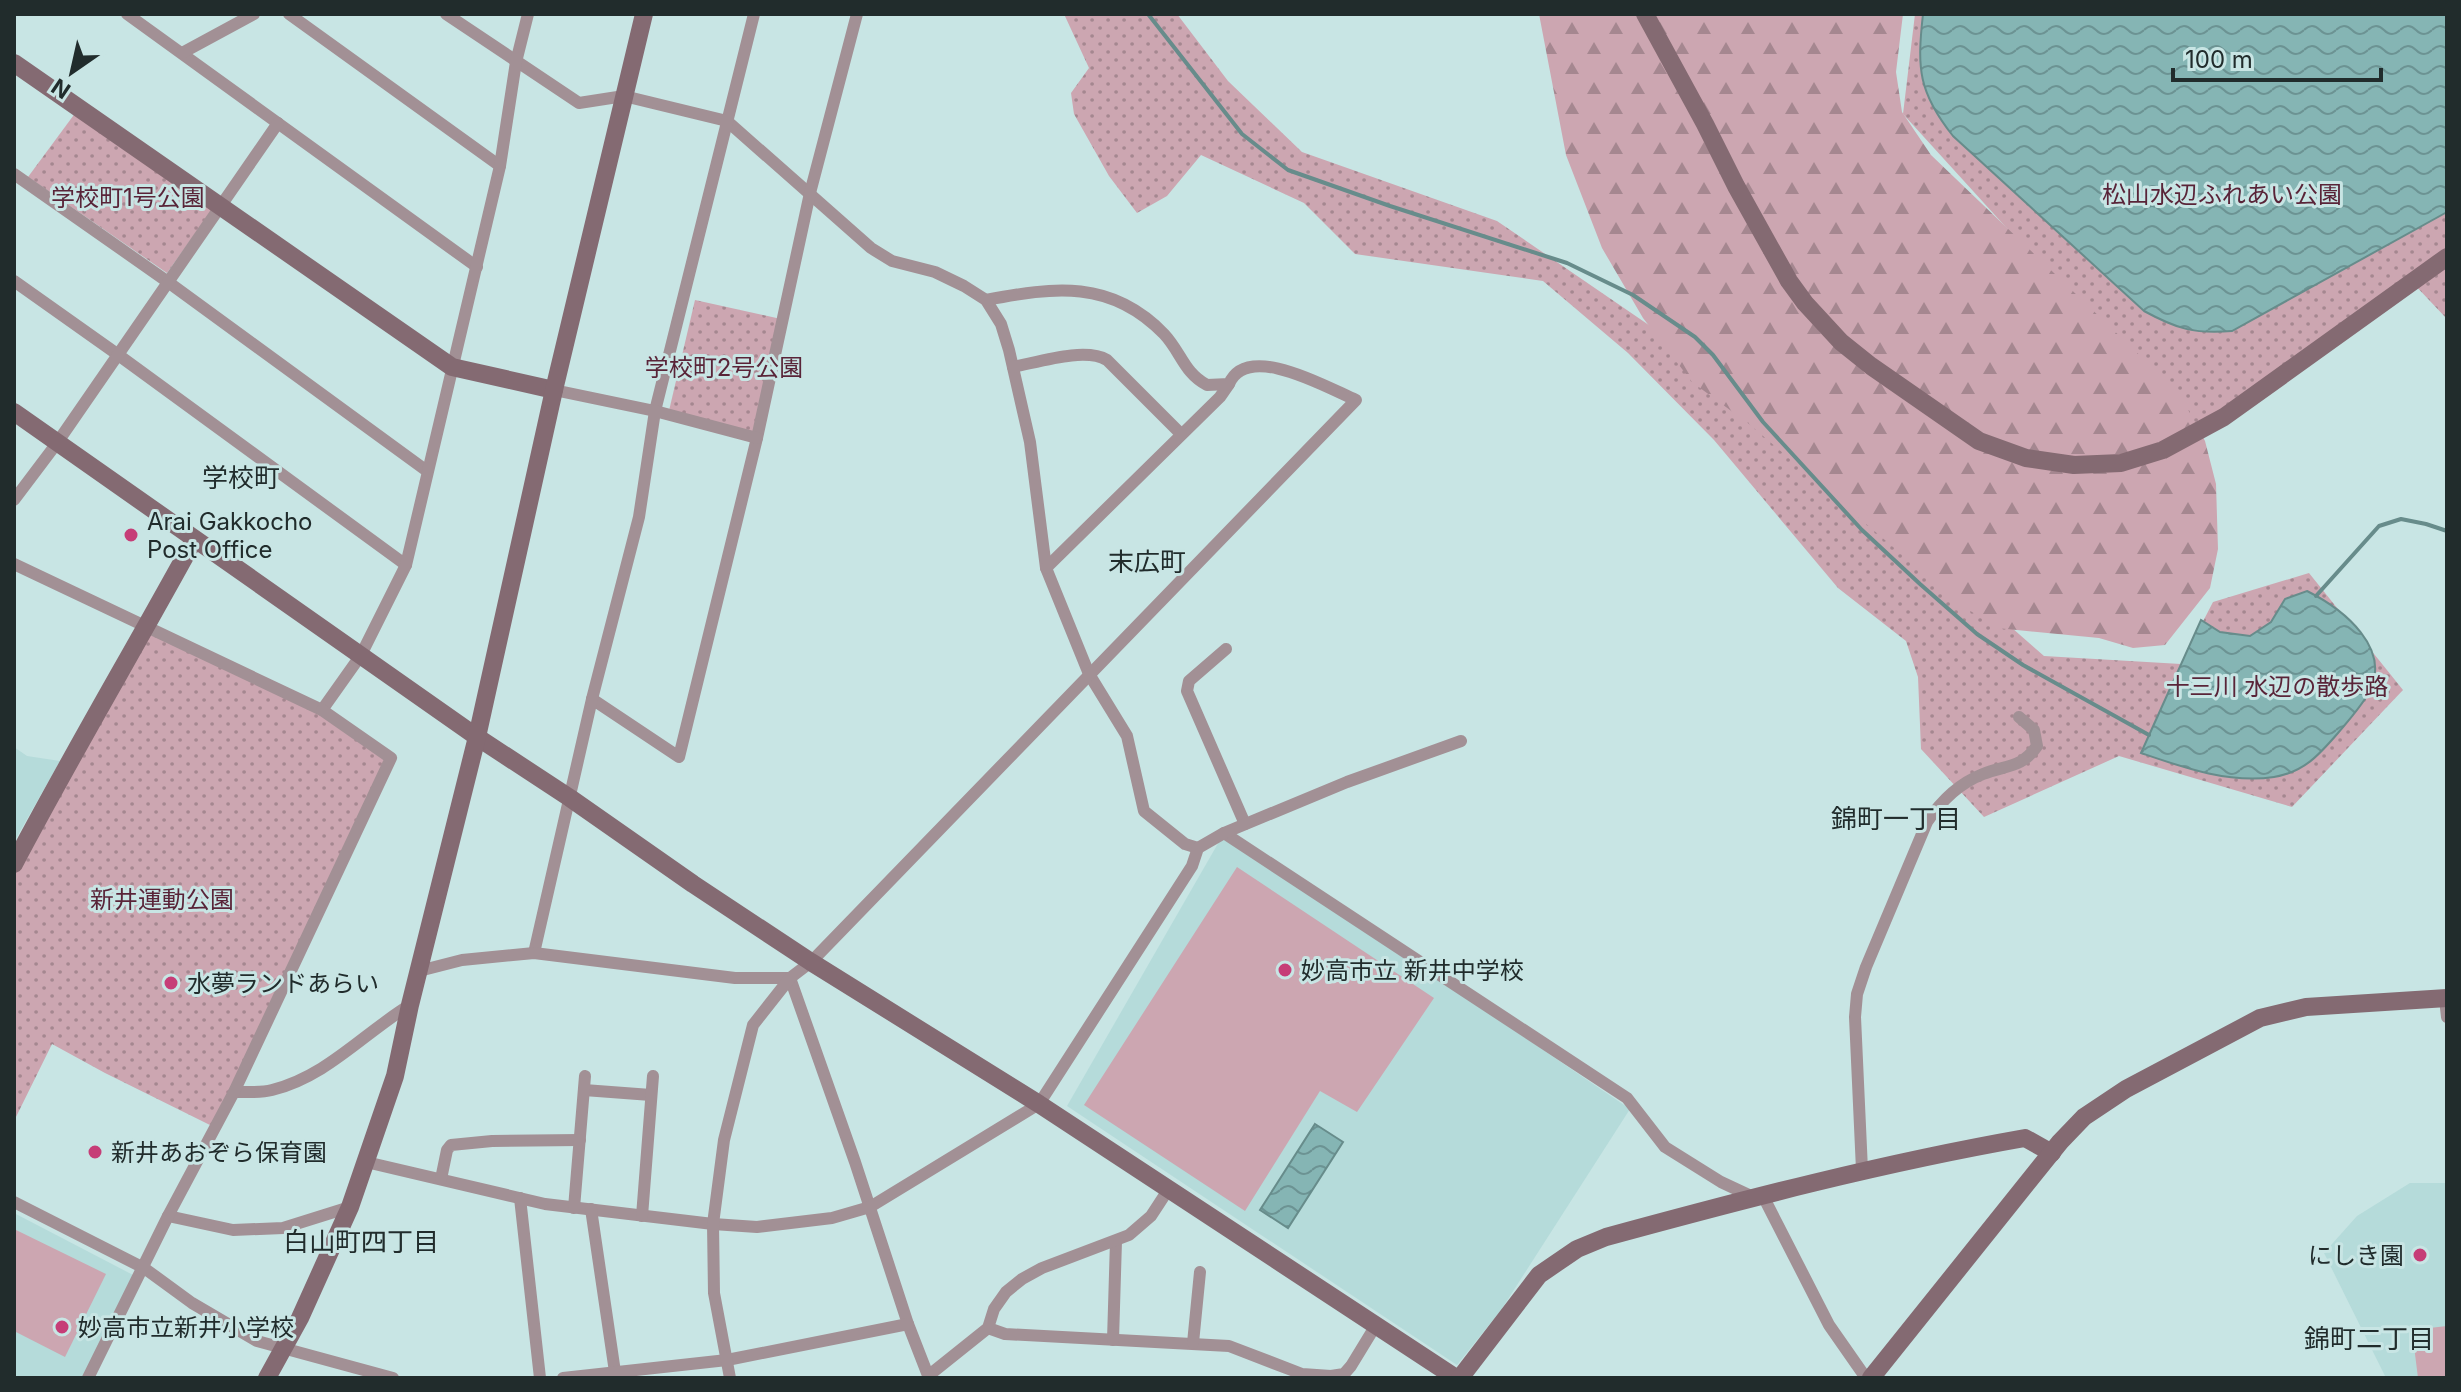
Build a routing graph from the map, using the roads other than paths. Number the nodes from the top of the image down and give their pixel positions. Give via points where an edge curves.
1 (127, 14) edge
2 (254, 14) edge
3 (289, 14) edge
4 (446, 14) edge
5 (528, 14) edge
6 (644, 14) edge
7 (754, 14) edge
8 (857, 14) edge
9 (1645, 14) edge
10 (182, 53) junction
11 (516, 62) junction
12 (14, 63) edge
13 (624, 96) junction
14 (727, 121) junction
15 (278, 123) junction
16 (500, 166) junction
17 (14, 174) edge
18 (810, 193) junction
19 (222, 206) junction
20 (2447, 257) edge
21 (477, 267) junction
22 (14, 281) edge
23 (168, 282) junction
24 (986, 300) junction
25 (117, 354) junction
26 (452, 367) junction
27 (1013, 367) junction
28 (1229, 384) junction
29 (554, 390) junction
30 (655, 411) junction
31 (14, 412) edge
32 (1181, 434) junction
33 (757, 438) junction
34 (57, 443) junction
35 (427, 471) junction
36 (14, 500) edge
37 (194, 540) junction
38 (14, 564) edge
39 (406, 565) junction
40 (1046, 568) junction
41 (148, 626) junction
42 (1226, 649) dead end
43 (361, 655) junction
44 (1089, 674) junction
45 (592, 699) junction
46 (322, 710) junction
47 (2019, 717) dead end
48 (477, 737) junction
49 (1461, 741) dead end
50 (570, 798) junction
51 (1245, 824) junction
52 (1224, 833) junction
53 (1198, 848) junction
54 (14, 864) edge
55 (534, 953) junction
56 (811, 962) junction
57 (419, 971) junction
58 (790, 978) junction
59 (410, 1005) junction
60 (2446, 1005) edge
61 (585, 1076) dead end
62 (653, 1076) dead end
63 (584, 1090) junction
64 (234, 1092) junction
65 (651, 1095) junction
66 (1039, 1104) junction
67 (580, 1140) junction
68 (2052, 1153) junction
69 (366, 1162) junction
70 (1862, 1170) junction
71 (441, 1179) junction
72 (1168, 1190) junction
73 (1758, 1197) junction
74 (520, 1198) junction
75 (14, 1202) edge
76 (350, 1207) junction
77 (870, 1207) junction
78 (574, 1208) junction
79 (591, 1209) junction
80 (168, 1216) junction
81 (642, 1216) junction
82 (713, 1224) junction
83 (1116, 1241) junction
84 (144, 1268) junction
85 (1200, 1272) dead end
86 (908, 1324) junction
87 (1376, 1325) junction
88 (988, 1328) junction
89 (1113, 1340) junction
90 (1193, 1343) junction
91 (283, 1349) junction
92 (727, 1360) junction
93 (615, 1372) junction
94 (928, 1377) edge
95 (88, 1378) edge
96 (267, 1378) edge
97 (393, 1378) edge
98 (540, 1378) edge
99 (563, 1378) edge
100 (730, 1378) edge
101 (1458, 1378) edge
102 (1869, 1378) edge

1 - 10 street
2 - 10 street
3 - 16 street
4 - 11 street
5 - 11 street
6 - 13 street
7 - 14 street
8 - 18 street
9 - 20 street via 1805,303 1841,342 1884,375 1979,441 2026,458 2074,465 2121,463 2163,450 2224,417
10 - 15 street
11 - 13 street via 579,103
11 - 16 street
12 - 19 street
13 - 14 street
13 - 29 street
14 - 18 street
14 - 30 street
15 - 19 street
15 - 21 street
16 - 21 street
17 - 23 street
18 - 24 street via 882,255 935,272
18 - 33 street
19 - 23 street
19 - 26 street
21 - 26 street
22 - 25 street
23 - 25 street
23 - 35 street
24 - 27 street via 1001,324
24 - 28 street via 1034,291 1089,291 1110,297 1137,311 1164,335 1198,380
25 - 34 street
25 - 39 street
26 - 29 street
26 - 35 street
27 - 32 street via 1098,354
27 - 40 street via 1030,442
28 - 32 street
28 - 44 street via 1233,375 1248,367 1282,368 1356,400
29 - 30 street
29 - 48 street
30 - 33 street
30 - 45 street via 639,517
31 - 34 street
32 - 40 street
33 - 45 street via 679,757
34 - 36 street
34 - 37 street
35 - 39 street
37 - 41 street
37 - 43 street
38 - 41 street
39 - 43 street
40 - 44 street
41 - 46 street
41 - 54 street
42 - 51 street via 1189,681 1187,691
43 - 46 street
43 - 48 street
44 - 53 street via 1127,736 1144,811 1185,844
44 - 56 street
45 - 50 street
46 - 64 street via 391,758
47 - 70 street via 2034,730 2037,746 2028,759 1982,774 1940,802 1866,967 1855,1017
48 - 50 street
48 - 57 street
49 - 51 street
50 - 55 street
50 - 56 street
51 - 52 street
52 - 53 street
52 - 73 street via 1627,1098 1665,1147 1721,1182
53 - 66 street via 1192,866
55 - 57 street via 462,960
55 - 58 street via 735,978
56 - 58 street
56 - 66 street
57 - 59 street
58 - 77 street
58 - 82 street via 753,1025 724,1140
59 - 64 street via 317,1071 271,1090
59 - 69 street via 395,1076
60 - 68 street via 2306,1007 2260,1018 2126,1089 2084,1117
61 - 63 street
62 - 65 street
63 - 65 street
63 - 67 street
64 - 80 street
65 - 81 street
66 - 72 street
66 - 77 street
67 - 71 street via 451,1145
67 - 78 street
68 - 70 street via 2025,1138
68 - 102 street
69 - 71 street
69 - 76 street
70 - 73 street
71 - 74 street
72 - 83 street via 1151,1216
72 - 87 street
73 - 101 street via 1577,1249 1539,1275
73 - 102 street via 1829,1325
74 - 78 street
74 - 98 street
75 - 84 street
76 - 80 street via 283,1228 233,1230
76 - 91 street
77 - 82 street via 832,1218 757,1227
77 - 86 street
78 - 79 street
79 - 81 street
79 - 93 street
80 - 84 street
81 - 82 street
82 - 92 street via 714,1293
83 - 88 street via 1022,1279 994,1309
83 - 89 street
84 - 91 street via 205,1311 257,1341
84 - 95 street
85 - 90 street
86 - 92 street
86 - 94 street
87 - 90 street via 1344,1374 1331,1376 1302,1374 1229,1346
87 - 101 street
88 - 89 street via 1005,1334
88 - 94 street
89 - 90 street
91 - 96 street
91 - 97 street
92 - 93 street
92 - 100 street
93 - 99 street

